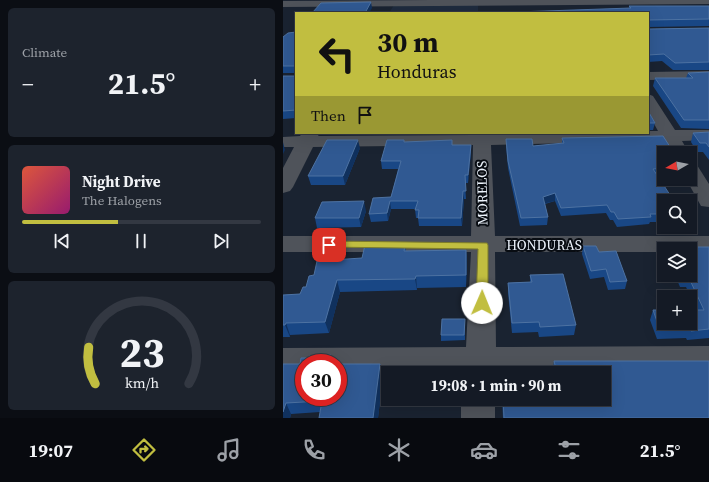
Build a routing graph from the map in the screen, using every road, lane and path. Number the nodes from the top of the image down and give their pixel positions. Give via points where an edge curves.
1 (315, 2) edge
2 (589, 2) edge
3 (709, 2) edge
4 (283, 4) edge
5 (298, 4) junction
6 (381, 6) edge
7 (485, 6) edge
8 (595, 12) edge
9 (289, 13) dead end
10 (709, 75) edge
11 (649, 76) edge
12 (649, 101) edge
13 (669, 135) junction
14 (709, 135) edge
15 (482, 136) edge
16 (308, 137) edge
17 (283, 142) edge
18 (676, 146) edge
19 (697, 181) edge
20 (283, 187) edge
21 (709, 201) edge
22 (283, 244) edge
23 (709, 244) edge
24 (483, 245) junction
25 (709, 359) edge
26 (283, 361) edge
27 (447, 366) edge
28 (480, 366) edge
29 (509, 366) edge
30 (478, 406) edge
31 (477, 418) edge

1 - 5 street
1 - 6 street
2 - 3 street
2 - 7 street
2 - 8 street
4 - 5 street
5 - 9 street
6 - 7 street
10 - 11 street
12 - 13 street
13 - 14 street
13 - 15 street
13 - 18 street
15 - 16 street
15 - 24 street, MORELOS
16 - 17 street
16 - 20 street
19 - 21 street
22 - 24 street, HONDURAS
23 - 24 street, HONDURAS
24 - 28 street, MORELOS
25 - 29 street
26 - 27 street
30 - 31 street

